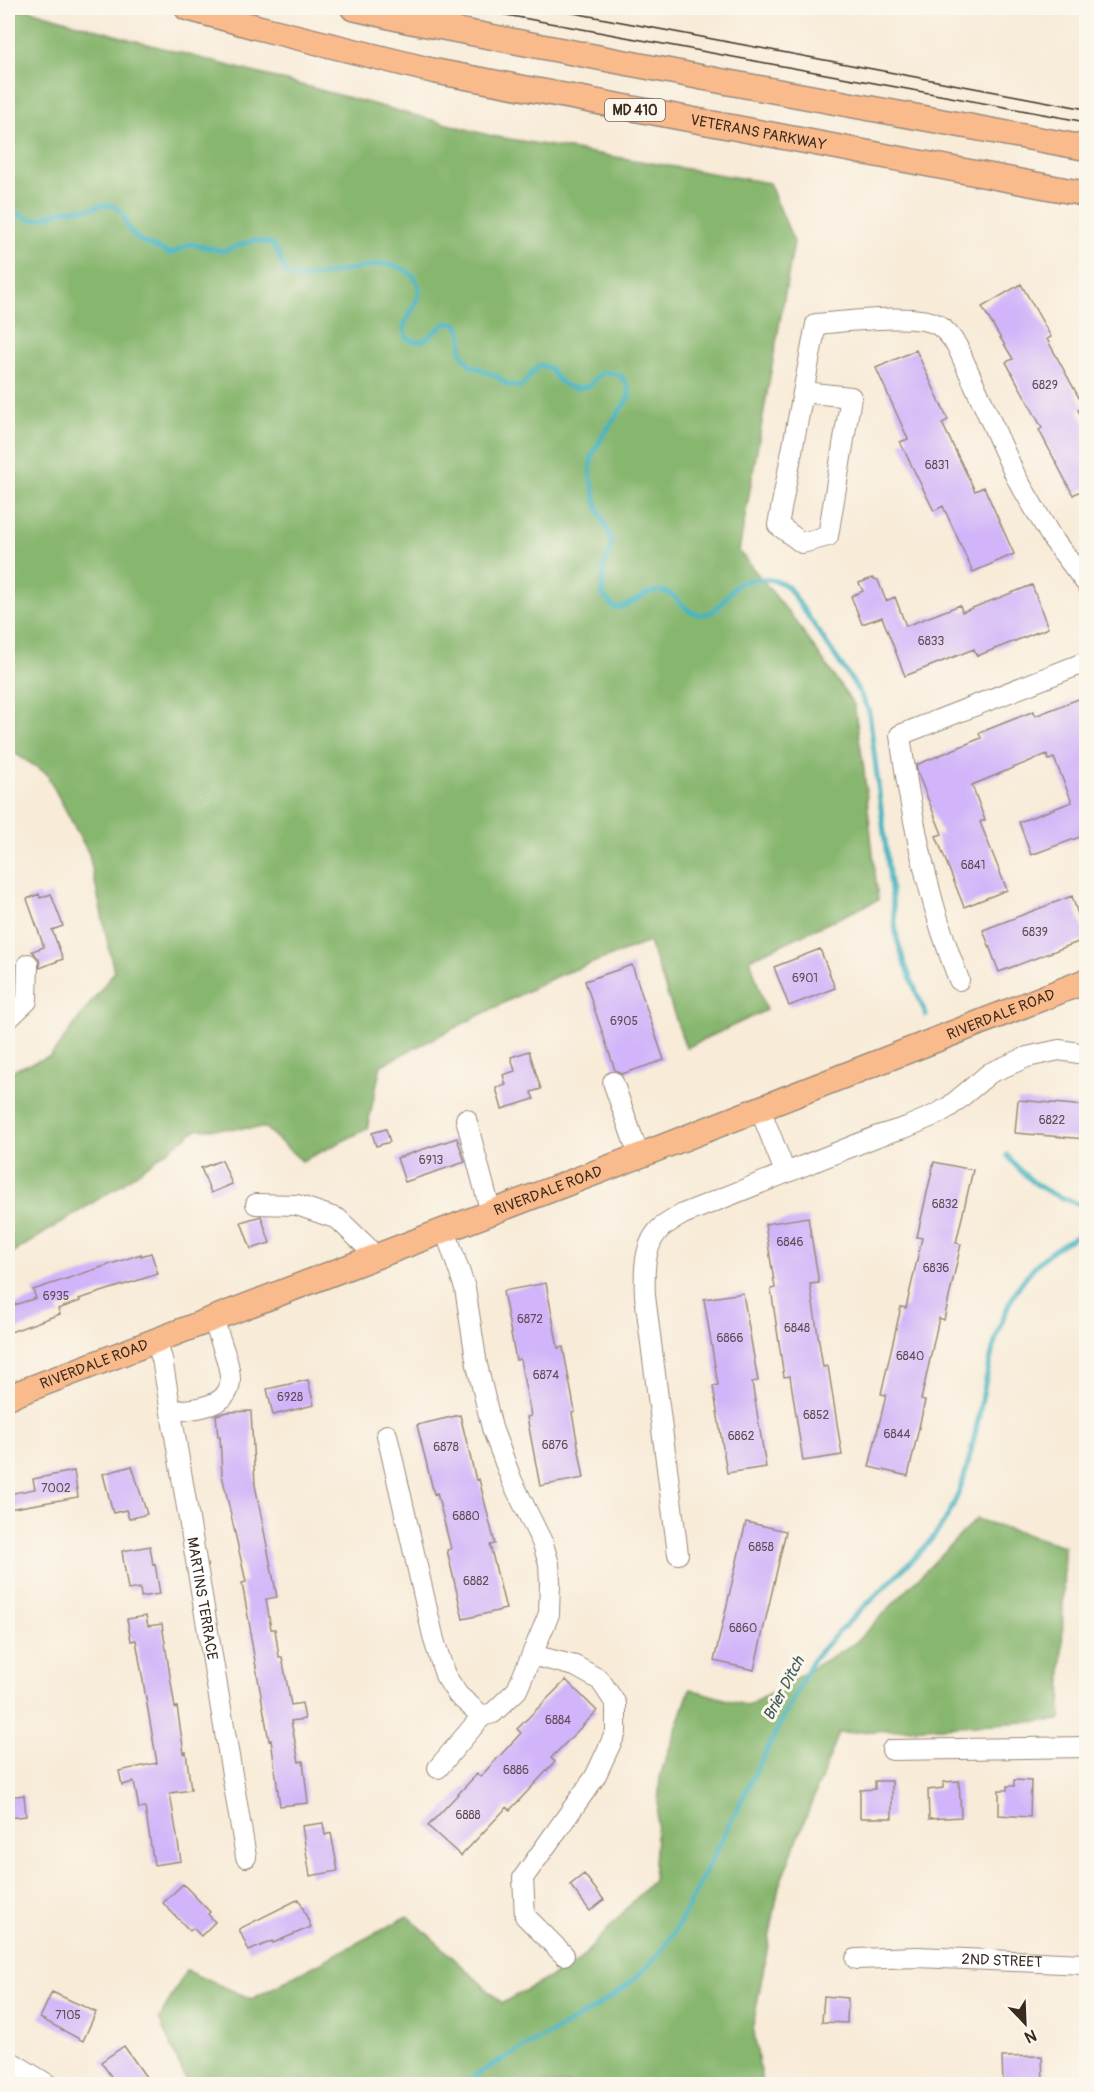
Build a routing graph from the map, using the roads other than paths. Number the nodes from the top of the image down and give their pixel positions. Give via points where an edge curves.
1 (187, 8) edge
2 (353, 8) edge
3 (1086, 148) edge
4 (1086, 194) edge
5 (803, 392) junction
6 (1086, 583) edge
7 (1086, 662) edge
8 (28, 964) dead end
9 (959, 980) dead end
10 (1086, 981) edge
11 (8, 1019) edge
12 (1086, 1054) edge
13 (613, 1082) dead end
14 (760, 1109) junction
15 (466, 1119) dead end
16 (639, 1156) junction
17 (785, 1172) junction
18 (256, 1204) dead end
19 (491, 1213) junction
20 (445, 1230) junction
21 (374, 1258) junction
22 (213, 1319) junction
23 (156, 1341) junction
24 (8, 1398) edge
25 (171, 1411) junction
26 (387, 1435) dead end
27 (678, 1554) dead end
28 (532, 1655) junction
29 (483, 1716) junction
30 (1086, 1747) edge
31 (892, 1750) dead end
32 (438, 1768) dead end
33 (246, 1857) dead end
34 (564, 1955) dead end
35 (856, 1959) dead end
36 (1086, 1964) edge
37 (8, 2060) edge
38 (46, 2084) edge

1 - 4 main road, VETERANS PARKWAY / MD 410 via 434,71
2 - 3 main road
5 - 5 street via 778,525 802,543 828,536 851,397
5 - 6 street via 816,324 908,319 938,325 957,346 1016,477 1052,538
7 - 9 street via 900,735 933,902
8 - 11 street via 27,1000
10 - 14 main road, RIVERDALE ROAD
12 - 17 street via 1059,1050 1027,1057 990,1073 937,1114
13 - 16 street
14 - 16 main road, RIVERDALE ROAD
14 - 17 street
15 - 19 street
16 - 19 main road, RIVERDALE ROAD
17 - 27 street via 683,1214 661,1228 646,1260 645,1296
18 - 21 street via 297,1205 338,1219
19 - 20 main road, RIVERDALE ROAD
20 - 21 main road, RIVERDALE ROAD
20 - 28 street via 465,1288 492,1428 549,1564 549,1614
21 - 22 main road, RIVERDALE ROAD
22 - 23 main road, RIVERDALE ROAD
22 - 25 street via 230,1371 228,1393 212,1405
23 - 24 main road, RIVERDALE ROAD
23 - 25 street, MARTINS TERRACE
25 - 33 street, MARTINS TERRACE
26 - 29 street via 445,1675 458,1695
28 - 29 street via 517,1690 493,1713
28 - 34 street via 575,1666 600,1680 616,1704 616,1732 595,1777 523,1878 525,1916
29 - 32 street
30 - 31 street
35 - 36 street, 2ND STREET
37 - 38 street

